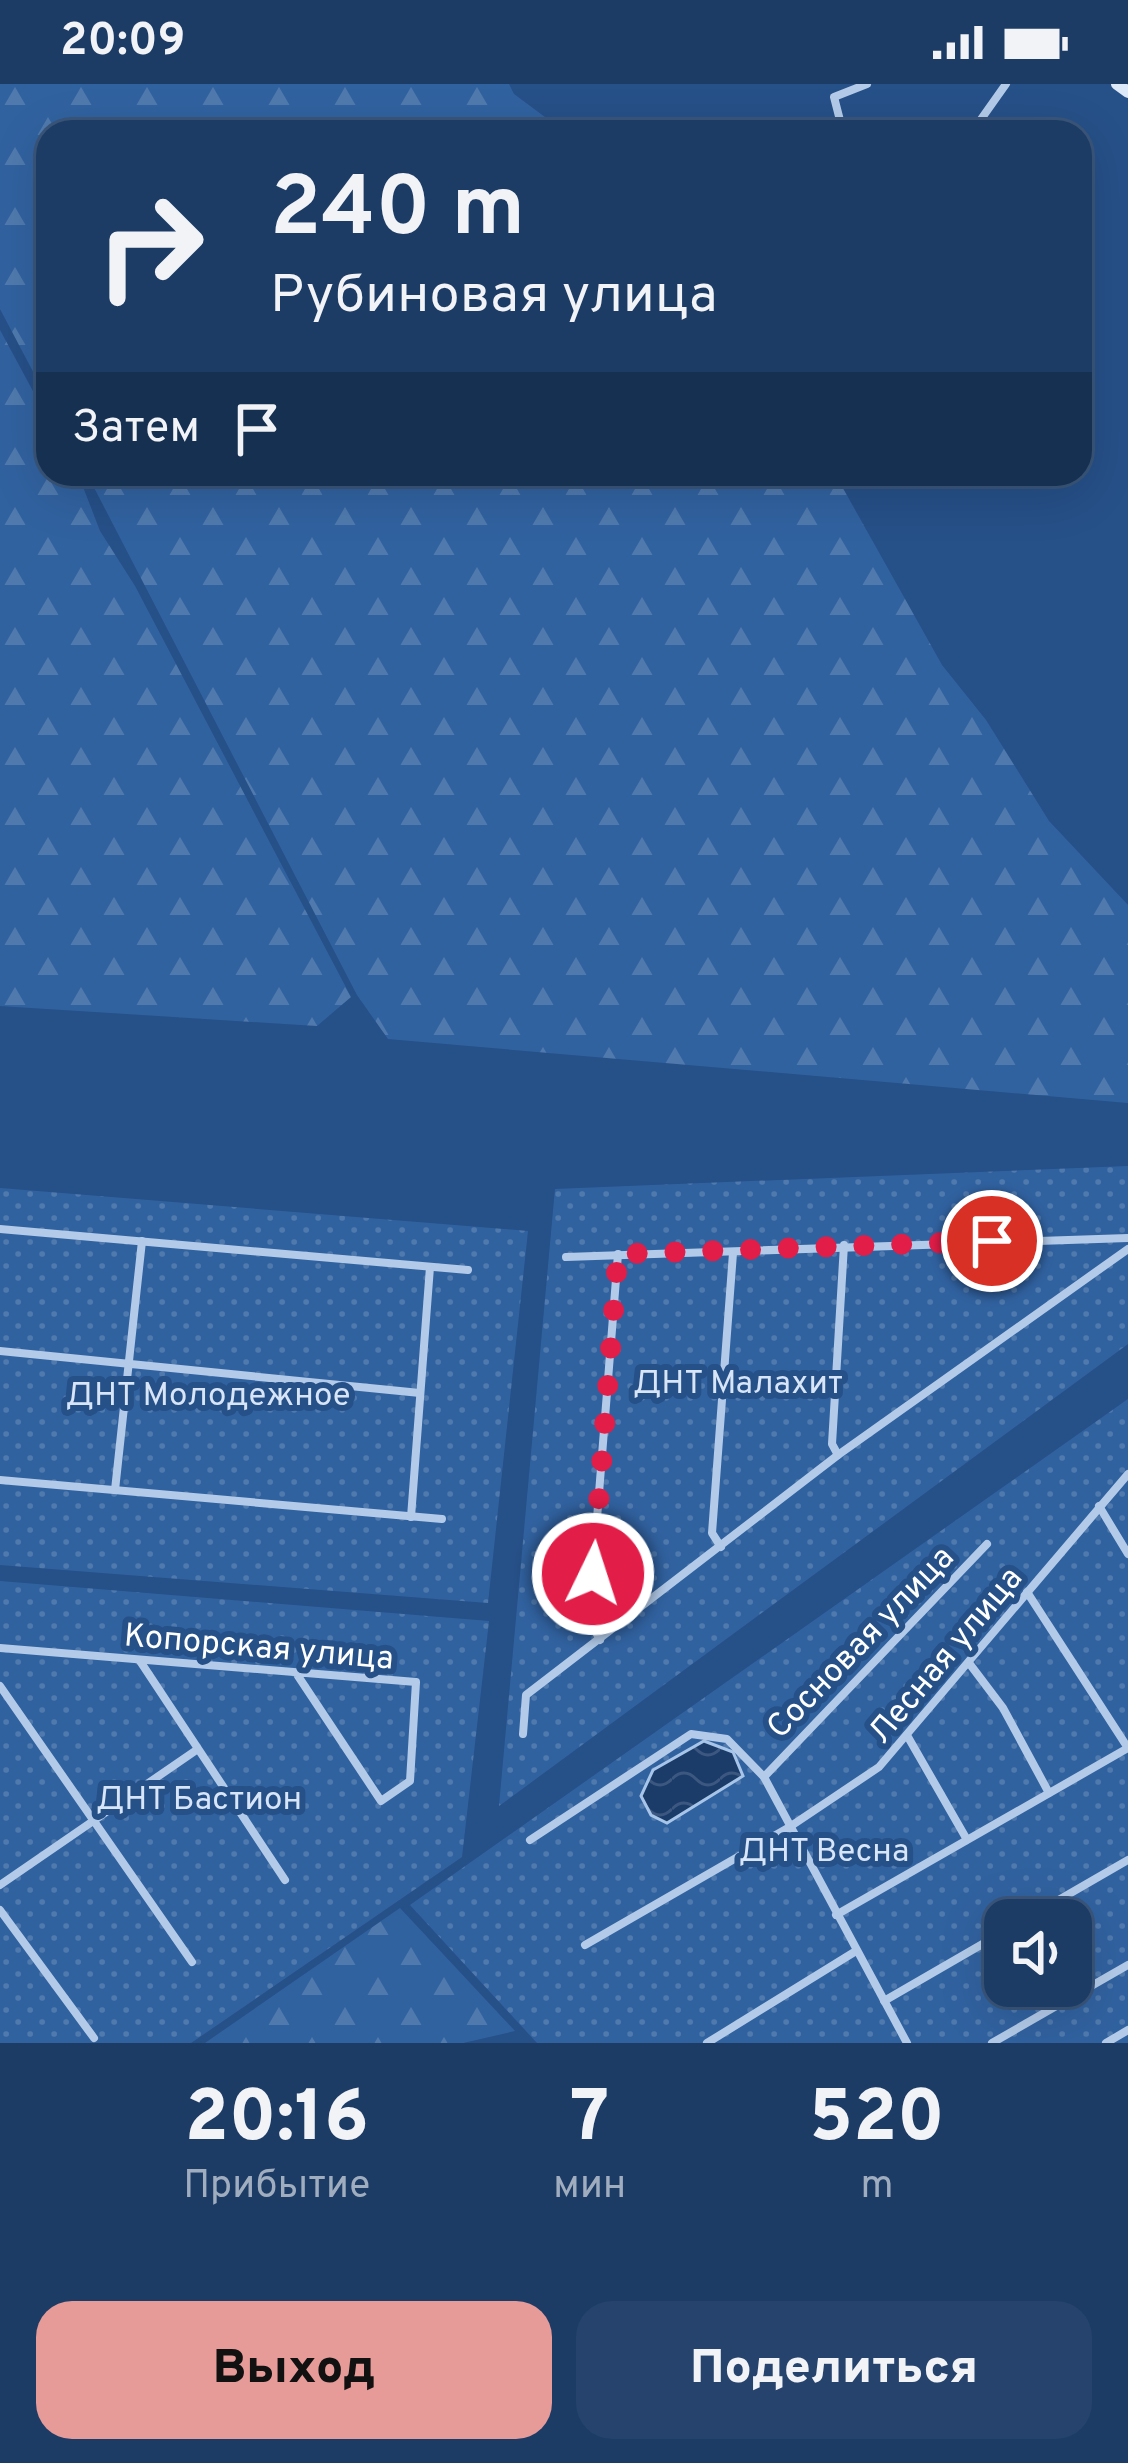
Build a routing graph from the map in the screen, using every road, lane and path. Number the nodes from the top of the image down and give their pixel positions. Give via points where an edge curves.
1 (867, 84) edge
2 (1006, 84) edge
3 (1117, 84) edge
4 (1128, 92) edge
5 (840, 120) edge
6 (980, 120) edge
7 (0, 1228) edge
8 (1128, 1238) edge
9 (142, 1241) junction
10 (844, 1245) junction
11 (1128, 1249) edge
12 (733, 1252) junction
13 (618, 1254) junction
14 (566, 1256) dead end
15 (430, 1267) junction
16 (468, 1270) dead end
17 (0, 1351) edge
18 (129, 1362) junction
19 (420, 1393) junction
20 (838, 1455) junction
21 (1128, 1474) edge
22 (0, 1480) edge
23 (115, 1490) junction
24 (1099, 1506) junction
25 (411, 1516) junction
26 (442, 1519) dead end
27 (987, 1544) dead end
28 (721, 1547) junction
29 (1128, 1554) edge
30 (1027, 1592) junction
31 (600, 1640) junction
32 (0, 1648) edge
33 (140, 1660) junction
34 (969, 1664) junction
35 (298, 1676) junction
36 (0, 1687) edge
37 (523, 1733) dead end
38 (908, 1737) junction
39 (1128, 1748) edge
40 (195, 1751) junction
41 (764, 1777) junction
42 (1049, 1793) junction
43 (92, 1822) junction
44 (788, 1828) junction
45 (966, 1838) junction
46 (530, 1840) dead end
47 (1128, 1860) edge
48 (285, 1880) dead end
49 (0, 1886) edge
50 (1060, 1899) edge
51 (0, 1910) edge
52 (836, 1915) junction
53 (984, 1943) edge
54 (585, 1946) dead end
55 (856, 1951) junction
56 (192, 1962) dead end
57 (1128, 1965) edge
58 (884, 2001) junction
59 (1128, 2030) edge
60 (94, 2038) dead end
61 (707, 2043) edge
62 (908, 2043) edge
63 (992, 2043) edge
64 (1106, 2043) edge

1 - 5 street via 834,97
2 - 6 street
3 - 4 main road
7 - 9 street
8 - 10 street
9 - 15 street
9 - 18 street
10 - 12 street
10 - 20 street via 832,1444
11 - 20 street
12 - 13 street
12 - 28 street via 712,1533
13 - 14 street
13 - 31 street via 589,1619
15 - 16 street
15 - 19 street
17 - 18 street
18 - 19 street
18 - 23 street
19 - 25 street
20 - 28 street
21 - 24 street, Лесная улица
22 - 23 street
23 - 25 street
24 - 29 street
24 - 30 street, Лесная улица
25 - 26 street
27 - 41 street, Сосновая улица
28 - 31 street
30 - 34 street, Лесная улица
30 - 39 street
31 - 37 street via 526,1695
32 - 33 street, Копорская улица
33 - 35 street, Копорская улица
33 - 40 street
34 - 38 street, Лесная улица
34 - 42 street
35 - 35 street, Копорская улица via 416,1682 410,1781 381,1801
36 - 43 street
38 - 44 street, Лесная улица via 879,1768
38 - 45 street
39 - 42 street
40 - 43 street
40 - 48 street
41 - 44 street
41 - 46 street, Сосновая улица via 727,1739 691,1734
42 - 45 street
43 - 49 street
43 - 56 street
44 - 52 street
44 - 54 street, Лесная улица
45 - 52 street
47 - 50 street
51 - 60 street
52 - 55 street
53 - 58 street
55 - 58 street
55 - 61 street
57 - 63 street
58 - 62 street
59 - 64 street

